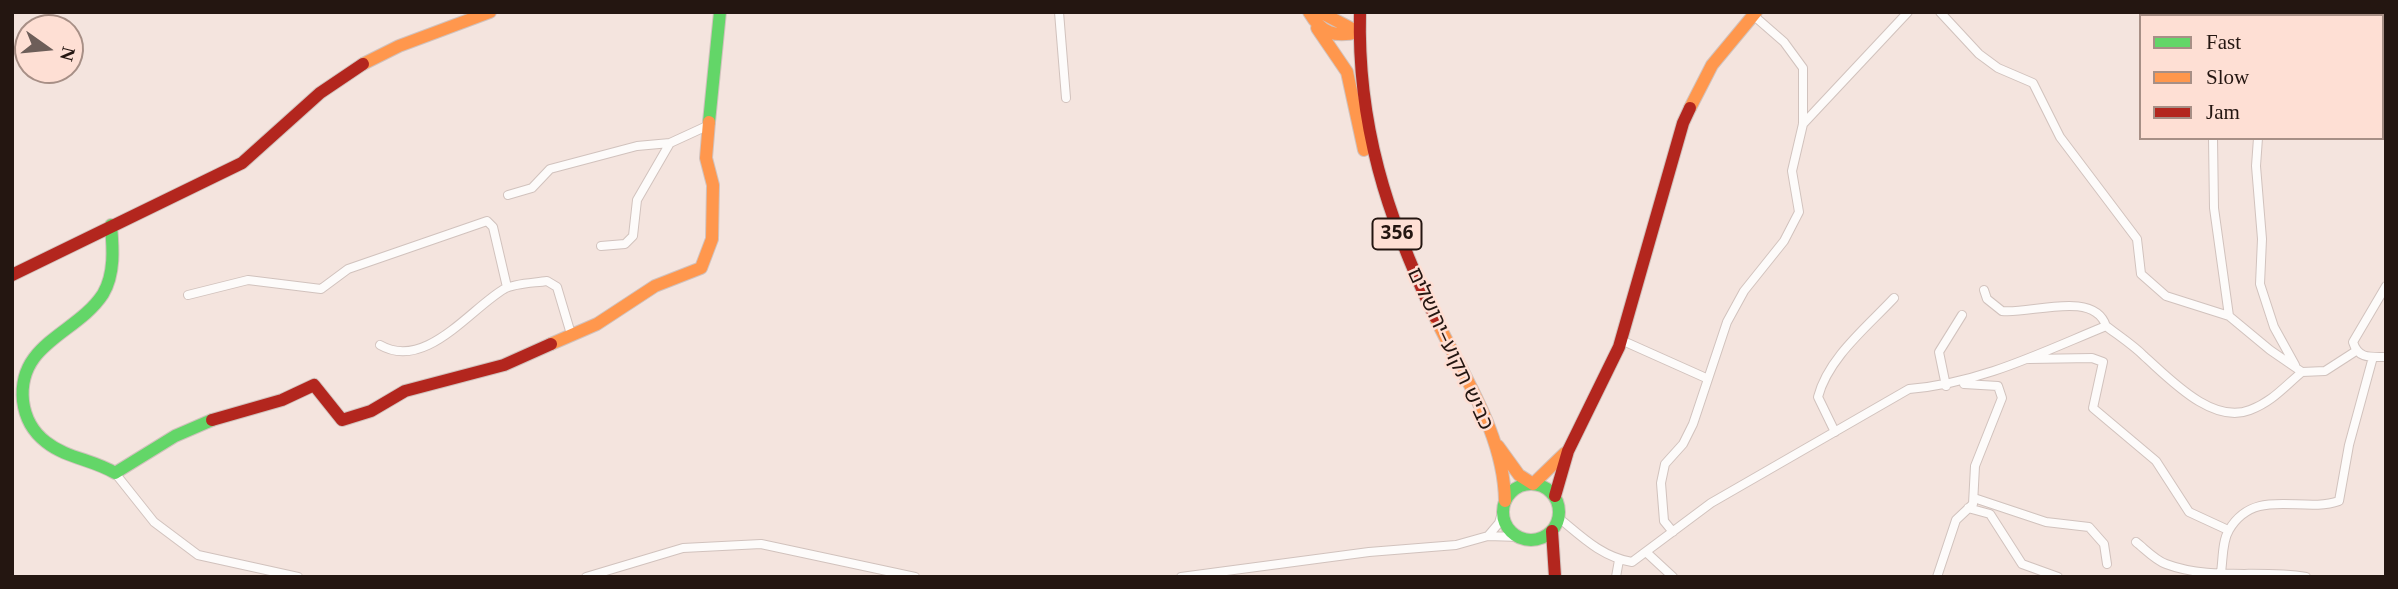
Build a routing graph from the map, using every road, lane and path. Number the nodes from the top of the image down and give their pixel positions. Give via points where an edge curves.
1 (490, 12) edge
2 (720, 12) edge
3 (1059, 12) edge
4 (1309, 12) edge
5 (1320, 12) edge
6 (1360, 12) edge
7 (1908, 12) edge
8 (1940, 12) edge
9 (1754, 14) edge
10 (1317, 28) junction
11 (1358, 32) junction
12 (1066, 98) dead end
13 (1803, 124) junction
14 (707, 125) junction
15 (2213, 140) edge
16 (2258, 140) edge
17 (670, 143) junction
18 (1380, 181) junction
19 (508, 195) dead end
20 (111, 225) junction
21 (601, 246) dead end
22 (12, 275) edge
23 (2386, 286) edge
24 (507, 288) junction
25 (1984, 289) dead end
26 (188, 295) dead end
27 (1894, 298) dead end
28 (1962, 315) dead end
29 (2229, 316) junction
30 (2106, 326) junction
31 (572, 334) junction
32 (1621, 340) junction
33 (380, 345) dead end
34 (2356, 351) junction
35 (2373, 357) junction
36 (2386, 357) edge
37 (2026, 359) junction
38 (2299, 370) junction
39 (1706, 377) junction
40 (1957, 383) junction
41 (1946, 386) junction
42 (1835, 432) junction
43 (1493, 440) junction
44 (1568, 451) junction
45 (115, 473) junction
46 (1533, 484) junction
47 (1555, 496) junction
48 (1974, 498) junction
49 (1504, 505) junction
50 (1968, 508) junction
51 (1559, 518) junction
52 (2228, 530) junction
53 (1552, 531) junction
54 (1672, 533) junction
55 (1488, 536) junction
56 (1519, 537) junction
57 (1535, 540) junction
58 (2136, 542) dead end
59 (1646, 552) junction
60 (1619, 560) junction
61 (1553, 561) junction
62 (2107, 564) dead end
63 (2221, 572) junction
64 (299, 577) edge
65 (586, 577) edge
66 (915, 577) edge
67 (1181, 577) edge
68 (1555, 577) edge
69 (1616, 577) edge
70 (1673, 577) edge
71 (1937, 577) edge
72 (2058, 577) edge
73 (2306, 577) edge

1 - 20 street via 346,73 242,163
2 - 14 street
3 - 12 street
4 - 10 street
5 - 11 street
6 - 11 street, כביש תקוע–ירושלים / 356
7 - 13 street
8 - 29 street via 1979,54 2033,83 2060,137 2137,239 2141,274 2166,296
9 - 13 street via 1803,68
9 - 32 street via 1712,65 1683,123
10 - 11 street via 1345,36
10 - 18 street via 1347,72 1367,164
11 - 18 street, כביש תקוע–ירושלים / 356 via 1362,88
13 - 39 street via 1792,172 1799,212 1784,241 1744,291
14 - 17 street
14 - 31 street via 712,239 701,268 655,286 597,324
15 - 29 street via 2214,208
16 - 38 street via 2260,284 2274,327
17 - 19 street via 637,146 550,169 532,188
17 - 21 street via 637,200 633,236 625,244
18 - 43 street, כביש תקוע–ירושלים / 356 via 1409,264
20 - 22 street
20 - 45 street via 114,256 103,293 34,353 25,370 22,393 29,425 46,442
23 - 34 street via 2353,342
24 - 26 street via 493,227 487,221 348,269 321,289 248,280
24 - 31 street via 547,281 557,287
24 - 33 street via 417,350 390,351
25 - 30 street via 1987,299 2002,312 2062,303 2098,315
27 - 42 street via 1845,349 1821,384 1818,397
28 - 41 street via 1939,352
29 - 38 street
30 - 37 street
30 - 38 street via 2166,379 2195,400 2220,410 2247,412 2272,400
31 - 45 street via 503,365 405,391 354,418 342,420 332,413 314,385 175,436
32 - 39 street
32 - 44 street
34 - 35 street
34 - 38 street via 2325,371
35 - 36 street
35 - 52 street via 2339,501 2255,506
37 - 40 street via 1997,373
37 - 52 street via 2092,358 2103,362 2093,408 2156,461 2189,512
39 - 54 street via 1693,424 1665,464 1661,484 1664,521
40 - 41 street
40 - 48 street via 1998,386 2002,391 2000,408 1975,466
41 - 42 street via 1909,390
42 - 54 street via 1711,503
43 - 46 street, כביש תקוע–ירושלים / 356 via 1519,475
43 - 49 street, כביש תקוע–ירושלים / 356 via 1506,488
44 - 46 street
44 - 47 street
45 - 64 street via 154,522 198,555
46 - 47 street
46 - 49 street via 1517,487
47 - 51 street
48 - 50 street
48 - 62 street via 2046,522 2089,527 2104,544
49 - 55 street via 1499,523
49 - 56 street via 1507,527
50 - 71 street via 1956,520
50 - 72 street via 1990,514 2022,564
51 - 53 street
51 - 60 street
52 - 63 street
53 - 57 street
53 - 61 street
54 - 59 street
55 - 56 street
55 - 67 street via 1456,545
56 - 57 street
57 - 61 street
58 - 63 street via 2164,564 2205,575
59 - 60 street via 1632,562
59 - 70 street
60 - 69 street
61 - 68 street
63 - 73 street
65 - 66 street via 683,548 761,544

